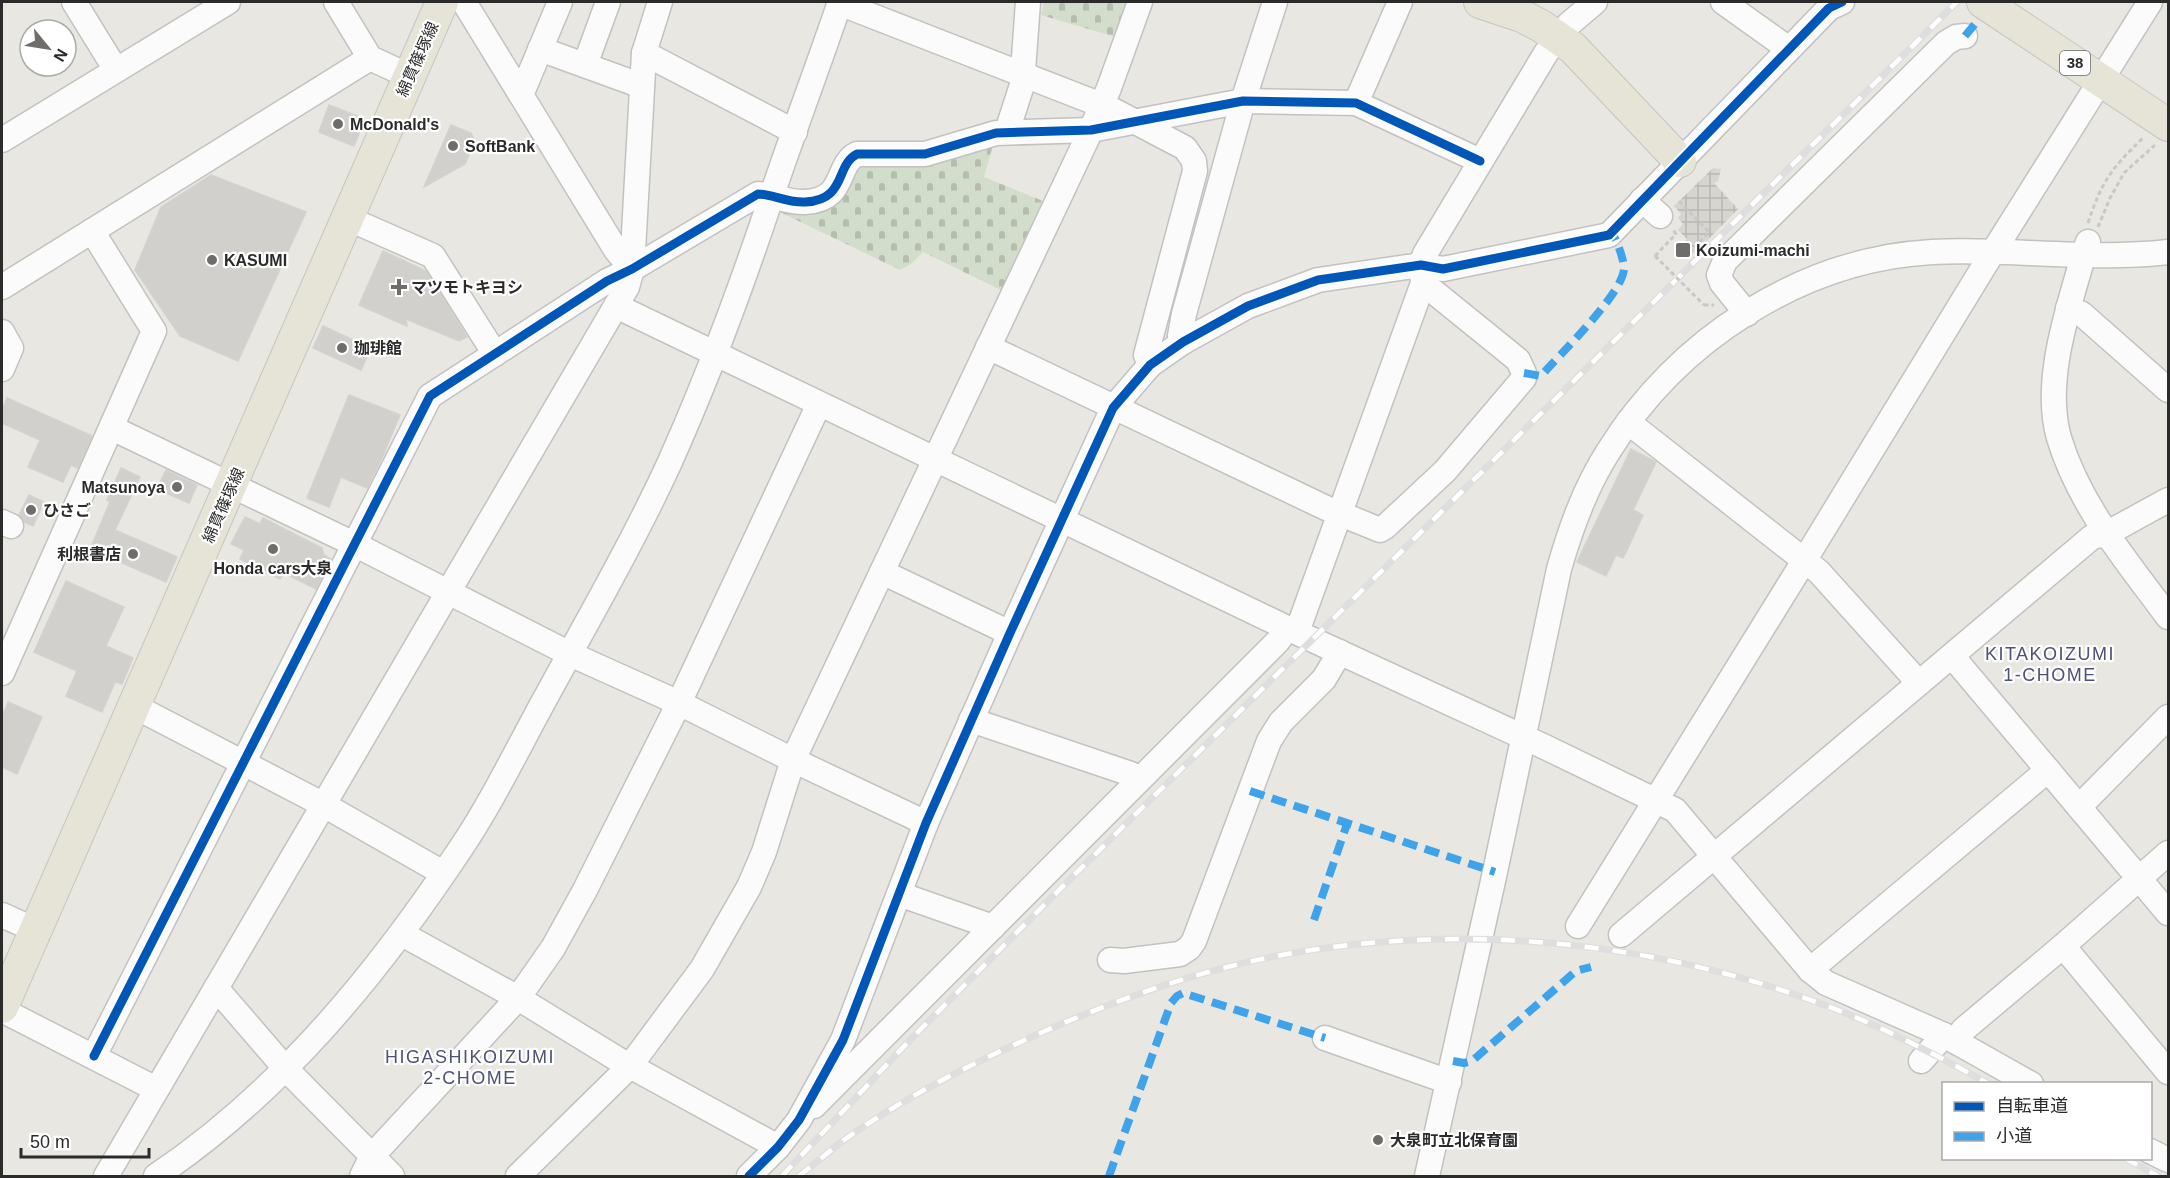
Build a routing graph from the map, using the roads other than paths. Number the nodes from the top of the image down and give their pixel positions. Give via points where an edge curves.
1 (74, 2) edge
2 (228, 2) edge
3 (336, 2) edge
4 (442, 2) edge
5 (464, 2) edge
6 (560, 2) edge
7 (608, 2) edge
8 (660, 2) edge
9 (839, 2) edge
10 (1028, 2) edge
11 (1140, 2) edge
12 (1275, 2) edge
13 (1400, 2) edge
14 (1480, 2) edge
15 (1595, 2) edge
16 (1723, 2) edge
17 (1842, 2) edge
18 (1983, 2) edge
19 (2150, 2) edge
20 (1558, 36) junction
21 (1965, 36) dead end
22 (540, 49) junction
23 (1787, 50) junction
24 (644, 53) junction
25 (370, 58) junction
26 (585, 65) junction
27 (116, 70) junction
28 (1023, 74) junction
29 (409, 76) junction
30 (2102, 81) junction
31 (642, 86) junction
32 (521, 95) junction
33 (1243, 101) junction
34 (1356, 103) junction
35 (1102, 106) junction
36 (1134, 122) junction
37 (1091, 130) junction
38 (2161, 131) edge
39 (795, 132) junction
40 (1009, 132) junction
41 (2, 140) edge
42 (1680, 160) junction
43 (1480, 161) junction
44 (771, 197) junction
45 (1642, 200) junction
46 (1660, 216) dead end
47 (348, 218) junction
48 (92, 231) junction
49 (2085, 249) junction
50 (2169, 252) edge
51 (1993, 253) junction
52 (1171, 262) junction
53 (1197, 267) junction
54 (632, 270) junction
55 (1422, 274) junction
56 (2, 287) edge
57 (616, 306) junction
58 (2068, 308) junction
59 (1748, 314) junction
60 (2, 332) edge
61 (1183, 342) junction
62 (988, 347) junction
63 (495, 354) junction
64 (714, 354) junction
65 (1150, 365) junction
66 (2, 369) edge
67 (2169, 390) edge
68 (819, 404) junction
69 (1113, 408) junction
70 (1628, 422) junction
71 (112, 428) junction
72 (935, 459) junction
73 (232, 484) junction
74 (2169, 501) edge
75 (1341, 514) junction
76 (1062, 520) junction
77 (2106, 534) junction
78 (354, 544) junction
79 (1804, 561) junction
80 (882, 572) junction
81 (449, 593) junction
82 (2169, 617) edge
83 (1292, 630) junction
84 (1010, 633) junction
85 (9, 635) edge
86 (1340, 652) junction
87 (570, 654) junction
88 (1952, 656) junction
89 (2, 673) edge
90 (1919, 683) junction
91 (679, 704) junction
92 (134, 706) junction
93 (2169, 717) edge
94 (971, 720) junction
95 (1523, 737) junction
96 (793, 760) junction
97 (243, 762) junction
98 (2048, 770) junction
99 (1138, 780) junction
100 (1657, 800) junction
101 (324, 805) junction
102 (2079, 807) junction
103 (926, 823) junction
104 (2169, 853) edge
105 (1714, 856) junction
106 (443, 873) junction
107 (2139, 878) junction
108 (899, 894) junction
109 (2169, 913) edge
110 (2, 915) edge
111 (1578, 926) dead end
112 (993, 927) junction
113 (35, 930) junction
114 (402, 934) junction
115 (1621, 935) dead end
116 (2063, 946) junction
117 (1110, 960) dead end
118 (1810, 970) junction
119 (216, 988) junction
120 (518, 998) junction
121 (2, 1008) edge
122 (1325, 1038) dead end
123 (1950, 1038) junction
124 (94, 1056) junction
125 (1922, 1061) dead end
126 (630, 1066) junction
127 (285, 1068) junction
128 (2169, 1072) edge
129 (1449, 1082) junction
130 (2029, 1082) edge
131 (156, 1089) junction
132 (800, 1120) junction
133 (778, 1147) junction
134 (2152, 1152) edge
135 (2169, 1160) edge
136 (367, 1166) edge
137 (106, 1176) edge
138 (156, 1176) edge
139 (392, 1176) edge
140 (518, 1176) edge
141 (748, 1176) edge
142 (1427, 1176) edge

1 - 27 street
2 - 27 street
3 - 25 street
4 - 29 main road, 綿貫篠塚線
5 - 32 street
6 - 22 street
7 - 26 street
8 - 24 street
9 - 28 street
9 - 39 street
10 - 28 street
11 - 35 street
12 - 33 street
13 - 34 street
14 - 20 main road via 1522,16
15 - 20 street
16 - 23 street
17 - 23 street via 1829,8
18 - 30 main road, 38
19 - 30 street
20 - 42 main road via 1593,67
20 - 43 street
21 - 59 street via 1956,36 1946,43 1725,261 1719,275 1722,283
22 - 26 street
22 - 32 street
23 - 42 street
24 - 31 street
24 - 39 street
25 - 29 street
25 - 48 street
26 - 31 street
27 - 41 street
28 - 35 street
28 - 40 street
29 - 47 main road, 綿貫篠塚線
30 - 38 main road, 38
30 - 51 street
31 - 54 street
32 - 54 street
33 - 34 street
33 - 36 street
33 - 53 street
34 - 43 street
35 - 36 street
35 - 37 street
36 - 37 street
36 - 52 street via 1185,148 1194,161 1195,171
37 - 40 street
37 - 62 street
39 - 44 street
40 - 44 street via 925,154 857,154 849,160 834,189 819,200 795,202
42 - 45 street
43 - 55 street via 1425,254
44 - 54 street via 758,194
44 - 64 street
45 - 46 street
45 - 55 street via 1605,237
47 - 63 street via 433,256
47 - 73 main road, 綿貫篠塚線
48 - 56 street
48 - 71 street via 154,332
49 - 50 street
49 - 51 street
49 - 58 street
51 - 59 street via 1931,252 1881,260 1823,276 1776,295
51 - 79 street
52 - 53 street
52 - 65 street via 1146,355
53 - 61 street via 1184,314 1180,336
54 - 57 street
54 - 63 street via 607,281
55 - 61 street via 1318,280 1248,306
55 - 75 street
55 - 75 street via 1518,360 1524,378 1445,471 1385,527 1374,529
57 - 64 street
57 - 81 street
58 - 67 street via 2082,314
58 - 77 street via 2055,377 2059,437 2079,487
59 - 70 street via 1690,356
60 - 66 street via 11,348
61 - 65 street
62 - 69 street
62 - 72 street
63 - 78 street via 430,396
64 - 68 street
64 - 87 street via 669,464
65 - 69 street
68 - 72 street
68 - 91 street
69 - 75 street
69 - 76 street
70 - 79 street
70 - 95 street via 1596,473 1570,530
71 - 73 street
71 - 85 street
72 - 76 street
72 - 80 street
73 - 78 street
73 - 92 main road, 綿貫篠塚線
74 - 77 street
75 - 83 street
76 - 83 street
76 - 84 street
77 - 82 street
77 - 88 street via 2092,537
78 - 81 street
78 - 97 street
79 - 90 street via 1819,572
79 - 100 street
80 - 84 street
80 - 96 street
81 - 87 street
81 - 101 street
83 - 86 street
83 - 99 street
84 - 94 street
85 - 89 street
86 - 95 street
86 - 117 street via 1324,679 1281,722 1269,741 1190,948 1180,954 1148,959
87 - 91 street
87 - 106 street via 498,786
88 - 90 street
88 - 98 street
90 - 105 street
91 - 96 street
91 - 120 street via 570,919
92 - 97 street
92 - 113 main road, 綿貫篠塚線
93 - 102 street
94 - 99 street via 1131,774
94 - 103 street
95 - 100 street
95 - 129 street
96 - 103 street
96 - 126 street via 764,852 729,924 702,969
97 - 101 street
97 - 124 street
98 - 102 street
98 - 118 street
99 - 112 street
100 - 105 street via 1675,810
100 - 111 street
101 - 106 street
101 - 119 street
102 - 107 street
103 - 108 street
104 - 107 street
105 - 115 street
105 - 118 street
106 - 114 street
107 - 109 street
107 - 116 street
108 - 112 street
108 - 132 street via 843,1040
110 - 113 street
112 - 132 street
113 - 121 main road, 綿貫篠塚線
114 - 120 street
114 - 127 street via 318,1037
116 - 123 street
116 - 128 street
118 - 123 street via 1826,983
119 - 127 street
119 - 131 street
120 - 126 street
120 - 136 street
121 - 124 street
122 - 129 street
123 - 125 street
123 - 130 street
124 - 131 street
126 - 133 street
126 - 140 street
127 - 136 street
127 - 138 street via 244,1107
129 - 142 street
131 - 137 street
132 - 133 street
133 - 141 street
134 - 135 street
136 - 139 street

